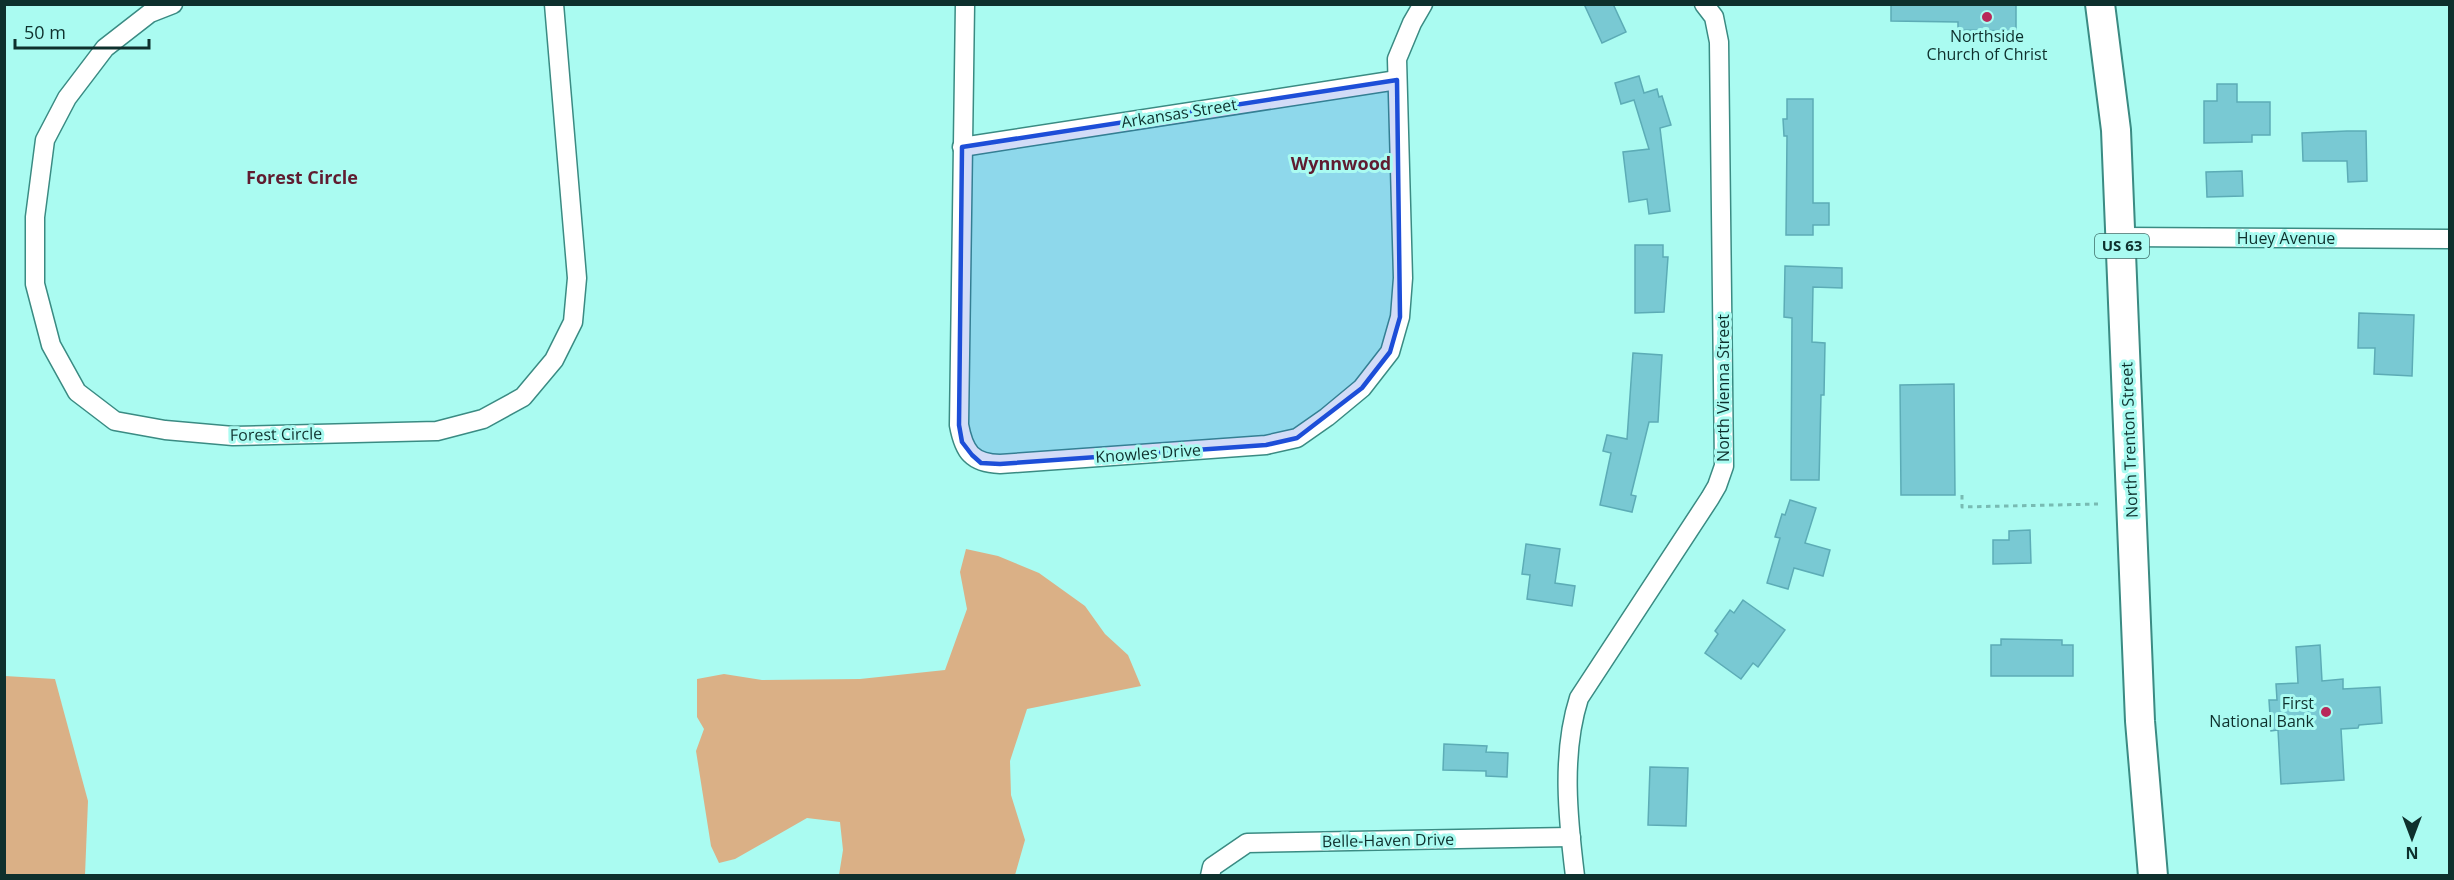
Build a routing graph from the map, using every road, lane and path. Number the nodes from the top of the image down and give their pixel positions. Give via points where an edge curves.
1 (173, 4) edge
2 (554, 4) edge
3 (965, 4) edge
4 (1423, 4) edge
5 (1704, 4) edge
6 (2100, 4) edge
7 (1397, 80) junction
8 (962, 147) junction
9 (2122, 237) junction
10 (2450, 239) edge
11 (1962, 495) dead end
12 (2098, 504) dead end
13 (1571, 837) junction
14 (1211, 871) edge
15 (1575, 876) edge
16 (2153, 876) edge

1 - 2 street, Forest Circle via 150,13 105,48 67,98 45,140 35,217 35,284 51,345 76,392 115,421 233,436 437,431 483,419 523,397 554,360 573,322 577,278
3 - 8 street, Knowles Drive
4 - 7 street, Knowles Drive via 1397,59
5 - 13 street, North Vienna Street via 1714,17 1719,42 1724,466 1710,498 1579,698 1571,727
6 - 9 highway, North Trenton Street / US 63 via 2116,130
7 - 8 street, Arkansas Street
7 - 8 street, Knowles Drive via 1403,278 1400,317 1390,352 1362,388 1327,417 1297,438 1266,445 999,464 981,463 972,455 962,442 959,425
9 - 10 street, Huey Avenue
9 - 16 highway, North Trenton Street / US 63 via 2140,721
11 - 12 path via 1962,507
13 - 14 street, Belle-Haven Drive via 1247,843
13 - 15 street, North Vienna Street

